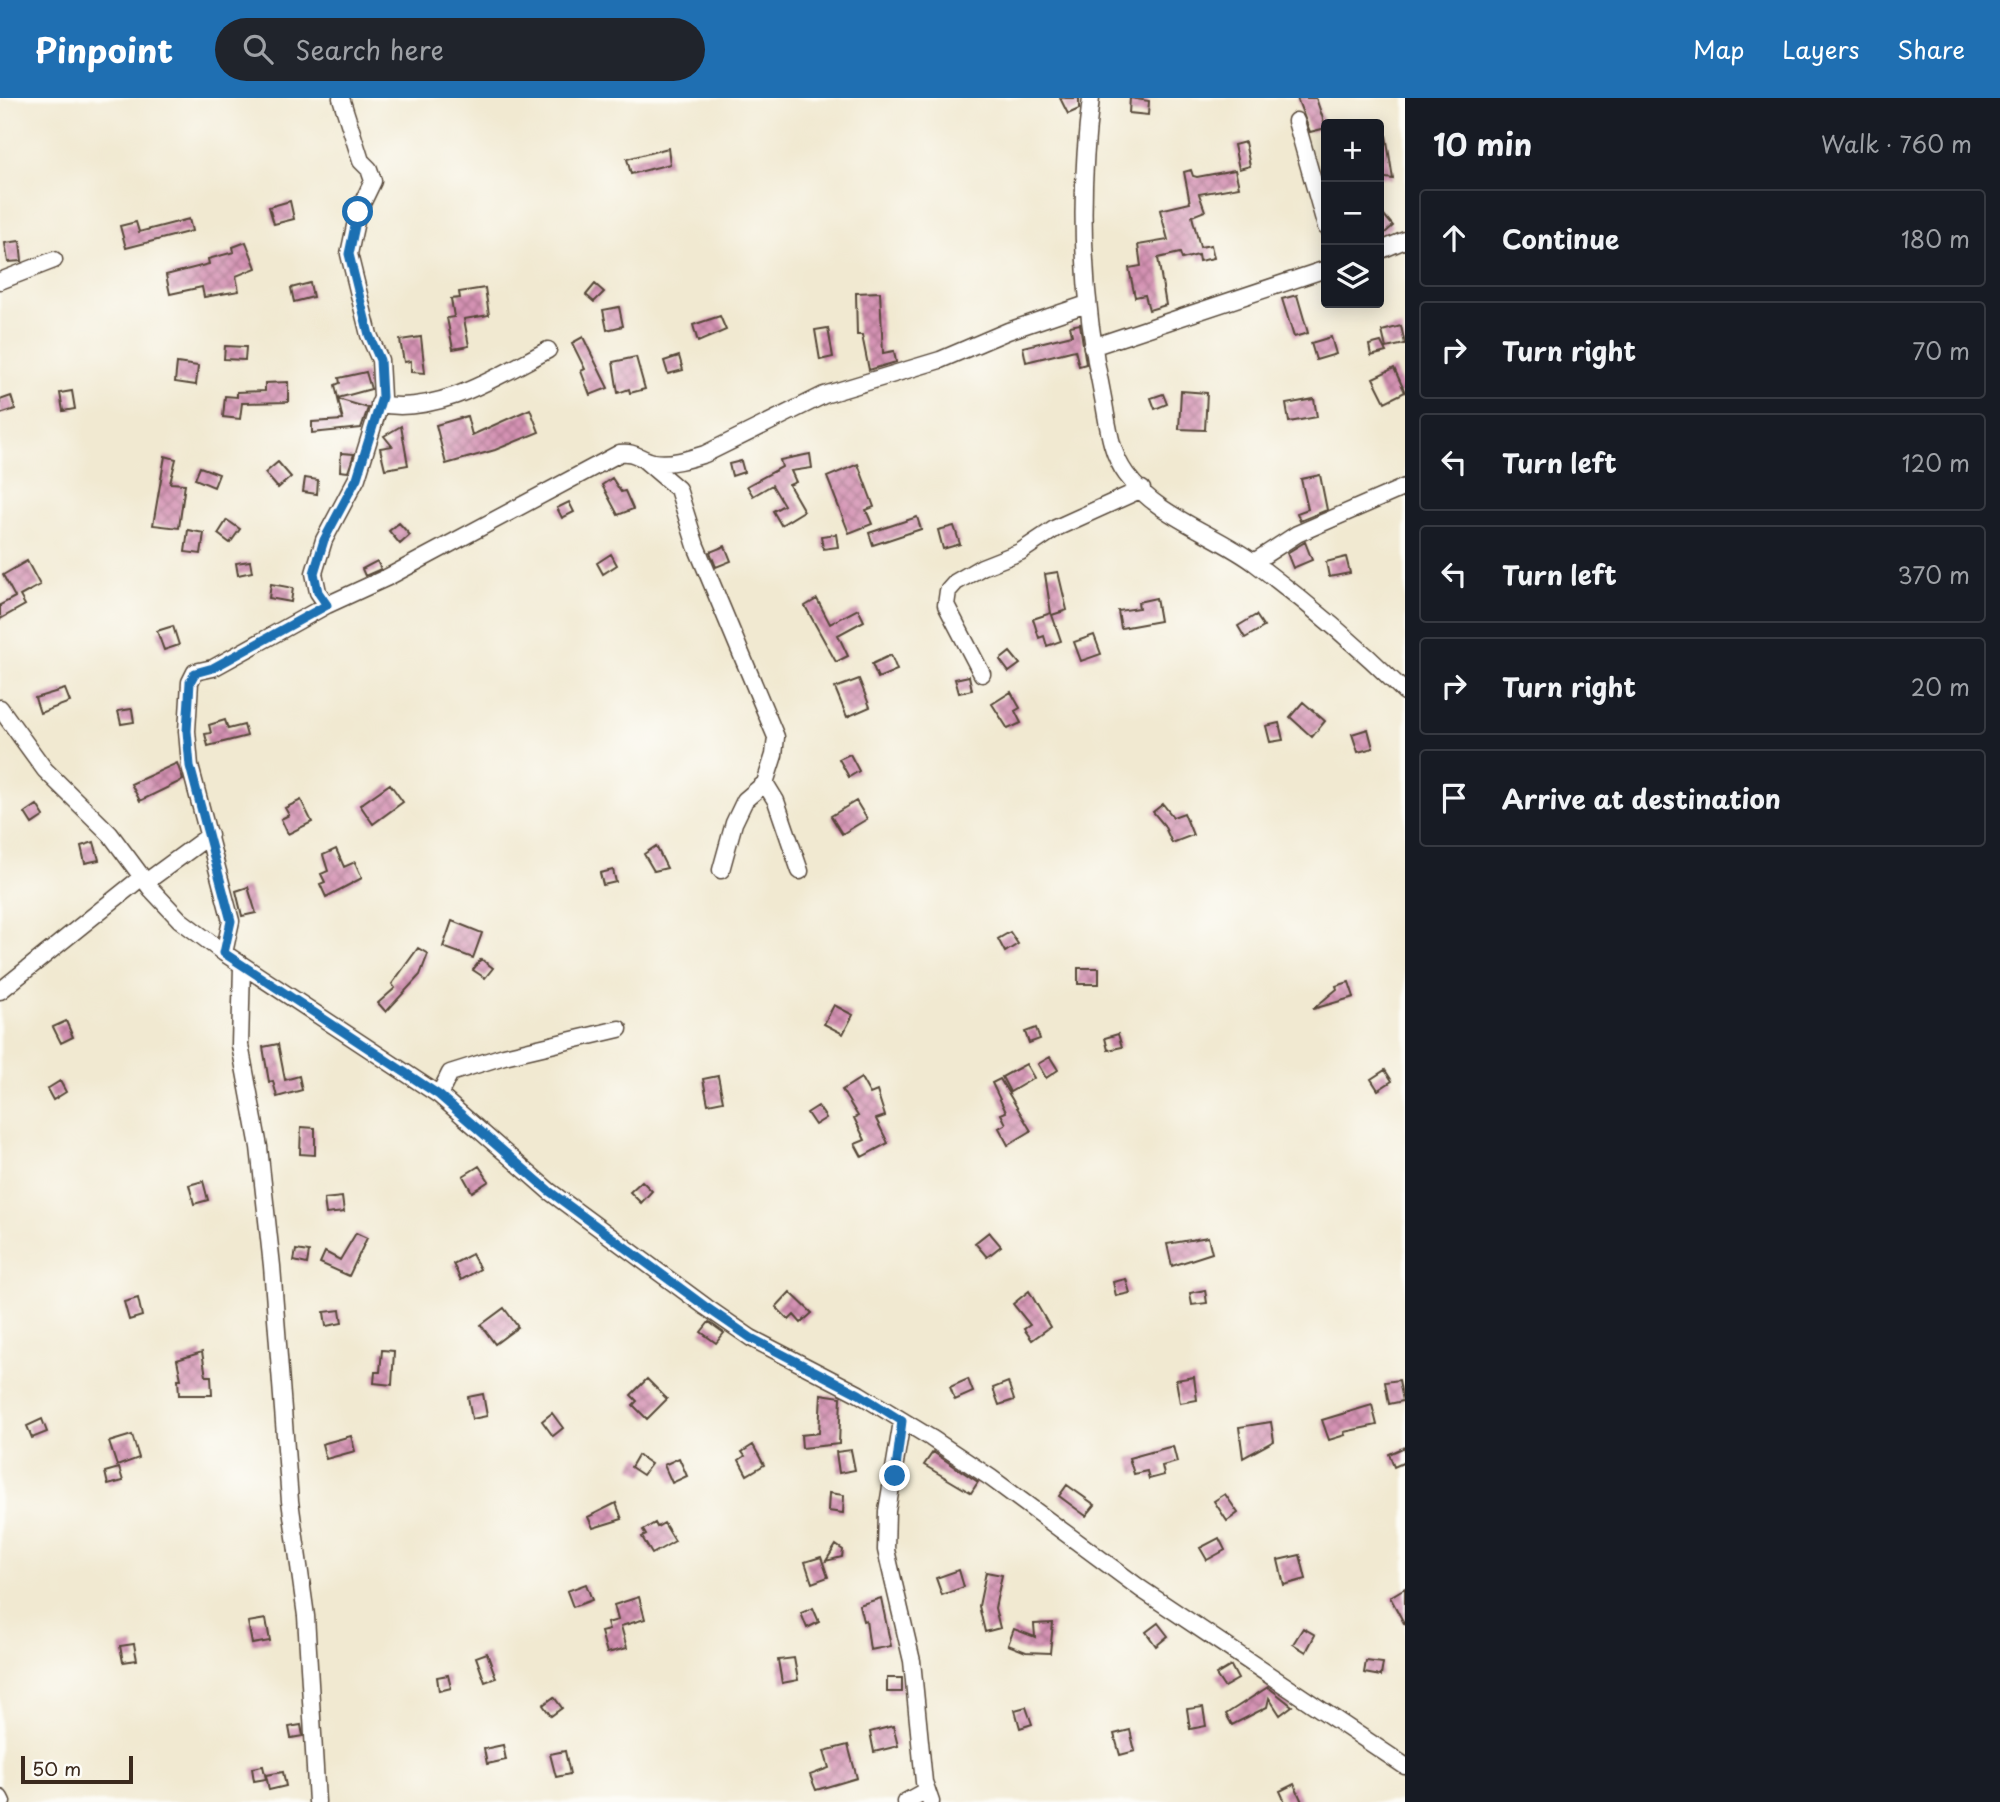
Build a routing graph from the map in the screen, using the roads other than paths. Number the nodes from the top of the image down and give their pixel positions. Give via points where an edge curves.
1 (341, 98) edge
2 (1091, 98) edge
3 (1296, 121) dead end
4 (1321, 209) edge
5 (1405, 240) edge
6 (1384, 249) edge
7 (54, 260) dead end
8 (1321, 271) edge
9 (0, 281) edge
10 (1087, 304) junction
11 (1092, 347) junction
12 (548, 349) dead end
13 (379, 404) junction
14 (641, 457) junction
15 (1405, 487) edge
16 (1142, 489) junction
17 (1254, 562) junction
18 (327, 605) junction
19 (982, 674) dead end
20 (1405, 692) edge
21 (0, 708) edge
22 (765, 783) junction
23 (210, 835) junction
24 (721, 870) dead end
25 (800, 870) dead end
26 (144, 879) junction
27 (224, 953) junction
28 (242, 964) junction
29 (0, 991) edge
30 (620, 1029) dead end
31 (439, 1095) junction
32 (902, 1421) junction
33 (1405, 1766) edge
34 (929, 1796) edge
35 (317, 1802) edge
36 (905, 1802) edge

1 - 13 street via 361,161 373,181 358,212 349,254 369,335 380,360
2 - 10 street via 1082,230
3 - 4 street
5 - 6 street
7 - 9 street
8 - 11 street
10 - 11 street
10 - 14 street via 940,360 824,395 705,454 669,462
11 - 16 street via 1112,445 1127,476
12 - 13 street via 470,391 415,406
13 - 18 street via 357,478 324,540 314,573
14 - 18 street via 620,453
14 - 22 street via 678,489 696,546 776,737
15 - 17 street via 1297,534
16 - 17 street via 1180,518
16 - 19 street via 1055,528 1020,552 956,582 948,591 946,605
17 - 20 street
18 - 23 street via 213,668 195,673 190,682 190,766
21 - 26 street via 45,770 110,834
22 - 24 street via 745,800 733,823
22 - 25 street
23 - 26 street
23 - 27 street via 231,921
26 - 27 street via 180,920
26 - 29 street
27 - 28 street
28 - 31 street
28 - 35 street via 240,1045 259,1147 272,1266 290,1501 306,1616
30 - 31 street via 450,1073
31 - 32 street via 580,1216 706,1307 751,1338
32 - 33 street via 991,1478 1140,1589
32 - 34 street via 887,1511 886,1550 907,1628
34 - 36 street

